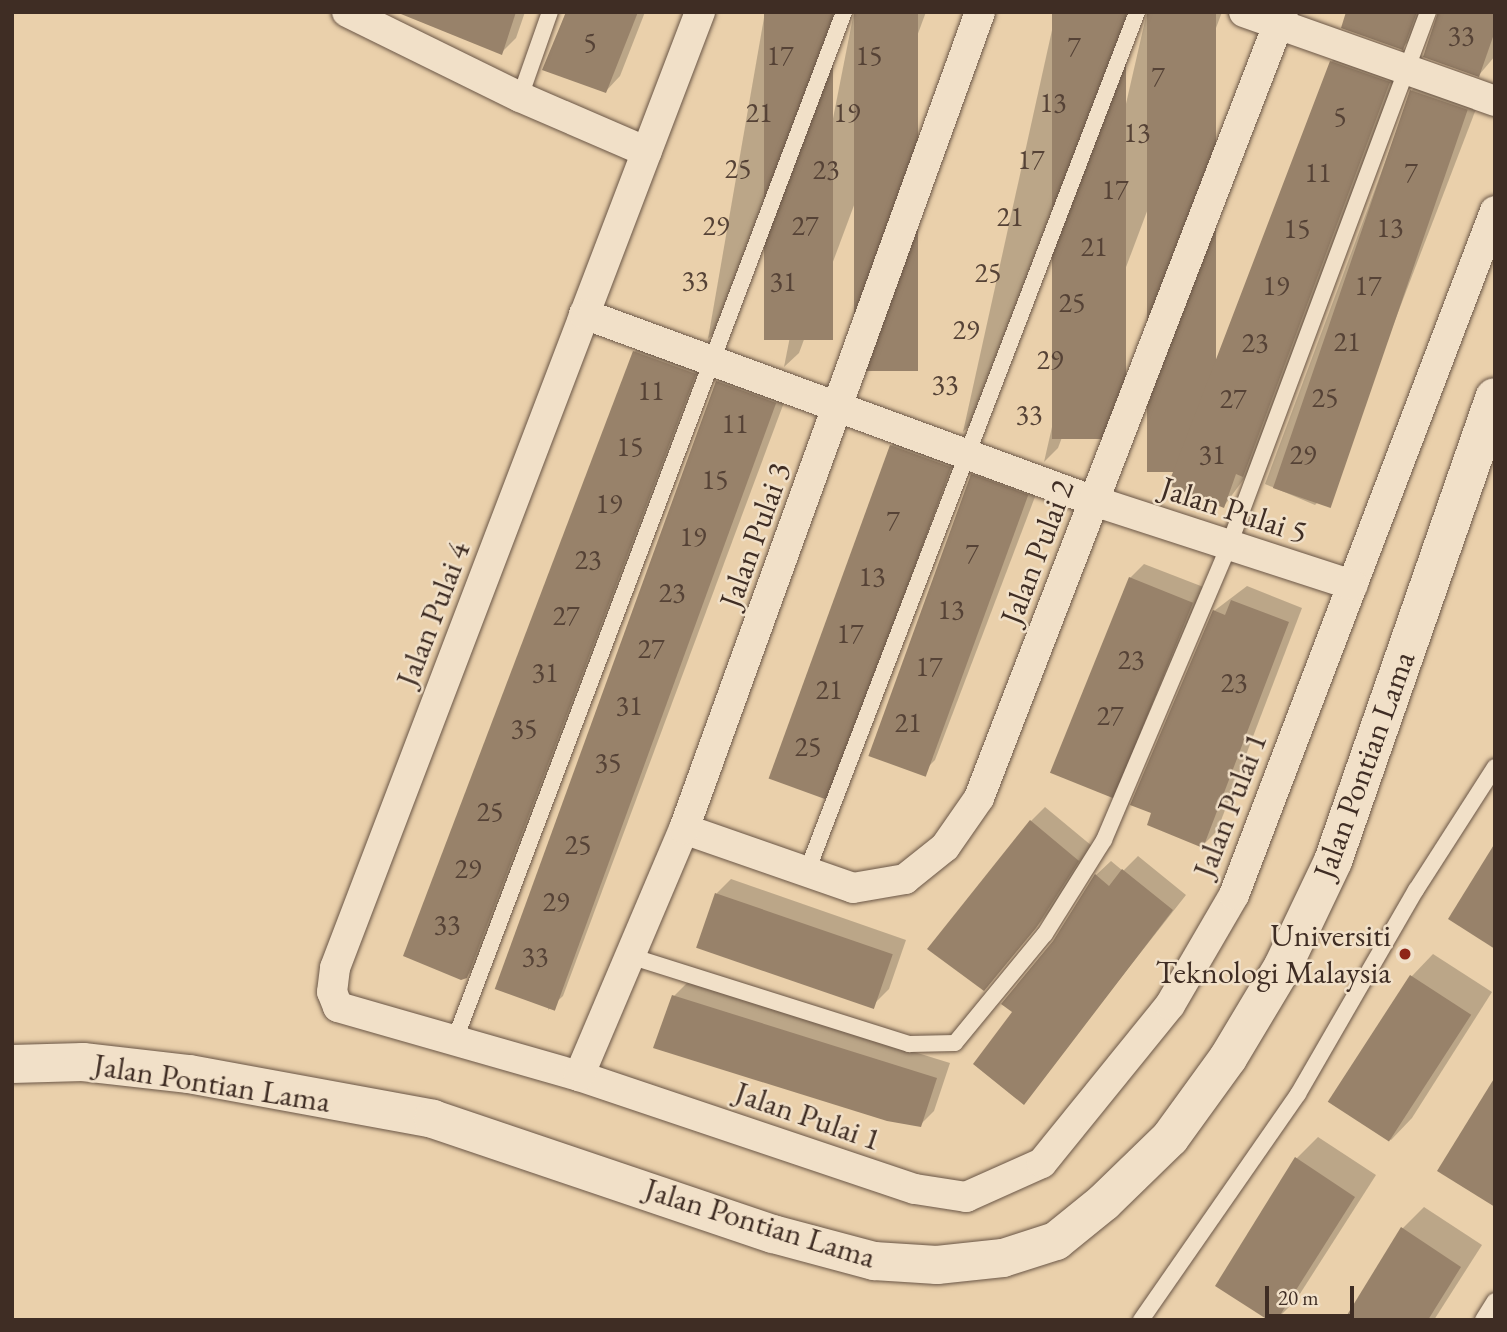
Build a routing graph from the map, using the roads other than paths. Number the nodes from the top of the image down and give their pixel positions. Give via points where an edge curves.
1 (347, 12) edge
2 (550, 12) edge
3 (700, 12) edge
4 (844, 12) edge
5 (980, 12) edge
6 (1138, 12) edge
7 (1244, 12) edge
8 (1428, 12) edge
9 (1281, 18) edge
10 (400, 23) edge
11 (1405, 69) junction
12 (520, 97) junction
13 (1495, 101) edge
14 (648, 152) junction
15 (1495, 211) edge
16 (584, 314) junction
17 (709, 360) junction
18 (1495, 397) edge
19 (840, 408) junction
20 (967, 455) junction
21 (1094, 502) junction
22 (1229, 545) junction
23 (1353, 585) junction
24 (1495, 767) edge
25 (684, 829) junction
26 (806, 874) junction
27 (630, 956) junction
28 (454, 1042) junction
29 (12, 1064) edge
30 (579, 1076) junction
31 (1495, 1301) edge
32 (1140, 1320) edge
33 (1483, 1320) edge

1 - 10 street
2 - 12 lane
3 - 14 street, Jalan Pulai 4
4 - 17 lane
5 - 19 street, Jalan Pulai 3
6 - 20 lane
7 - 9 street
8 - 11 lane
9 - 11 street
9 - 21 street, Jalan Pulai 2
10 - 12 street
11 - 13 street
11 - 22 lane
12 - 14 street
14 - 16 street, Jalan Pulai 4
15 - 23 street, Jalan Pulai 1
16 - 17 street, Jalan Pulai 5
16 - 28 street, Jalan Pulai 4 via 335,968 332,992 338,1007
17 - 19 street, Jalan Pulai 5
17 - 28 lane
18 - 29 street, Jalan Pontian Lama via 1333,861 1283,965 1228,1058 1170,1138 1056,1241 1003,1258 937,1265 874,1261 773,1234 433,1119 189,1074 83,1062
19 - 20 street, Jalan Pulai 5
19 - 25 street, Jalan Pulai 3
20 - 21 street, Jalan Pulai 5
20 - 26 lane
21 - 22 street, Jalan Pulai 5
21 - 26 street, Jalan Pulai 2 via 979,798 945,847 905,879 853,888
22 - 23 street, Jalan Pulai 5
22 - 27 lane via 1104,840 1045,934 955,1043 909,1044
23 - 30 street, Jalan Pulai 1 via 1234,894 1170,1005 1042,1163 965,1197 915,1189
24 - 32 lane via 1416,890 1298,1094
25 - 26 street, Jalan Pulai 2
25 - 27 street, Jalan Pulai 3
27 - 30 street, Jalan Pulai 3
28 - 30 street, Jalan Pulai 4
31 - 33 lane

